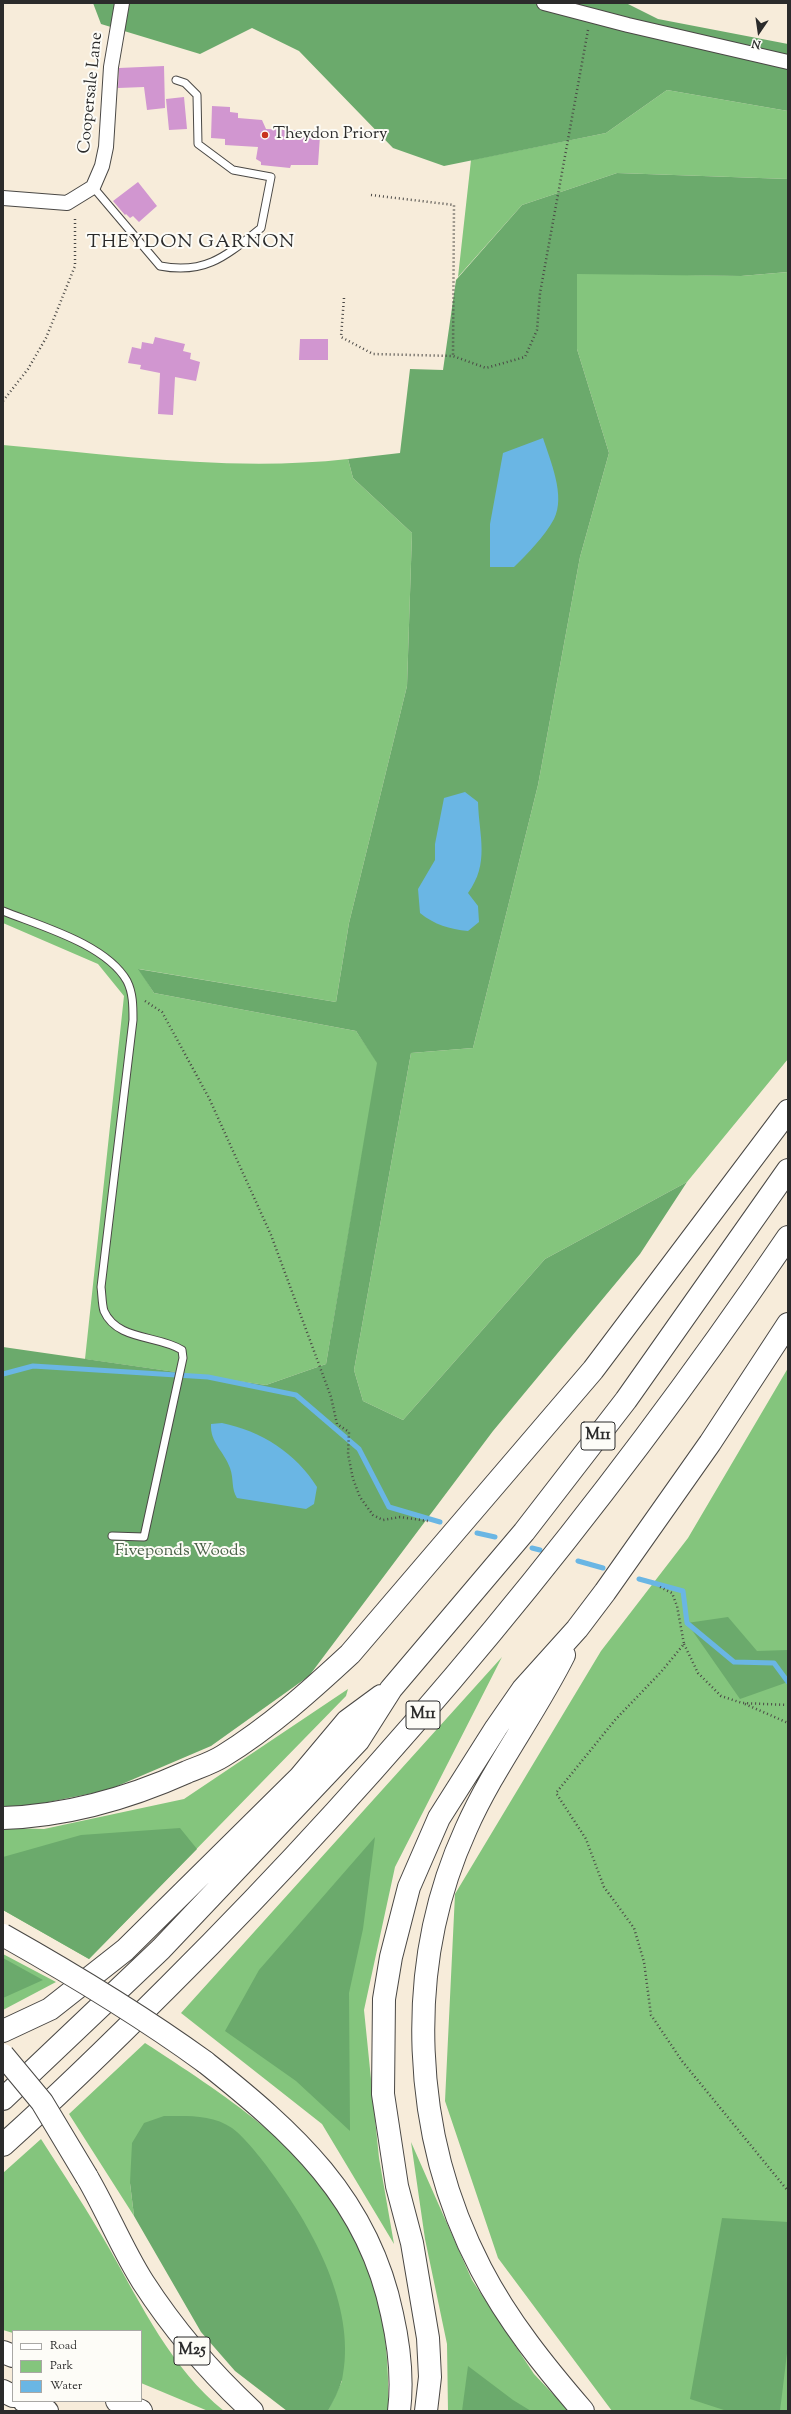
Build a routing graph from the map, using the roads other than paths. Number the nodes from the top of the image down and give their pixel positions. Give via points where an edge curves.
1 (122, 3) edge
2 (544, 3) edge
3 (788, 62) edge
4 (176, 80) dead end
5 (93, 187) junction
6 (3, 198) edge
7 (3, 911) edge
8 (788, 1111) edge
9 (788, 1170) edge
10 (788, 1237) edge
11 (788, 1324) edge
12 (112, 1536) dead end
13 (577, 1629) junction
14 (391, 1689) junction
15 (3, 1818) edge
16 (3, 1935) edge
17 (3, 2031) edge
18 (3, 2055) edge
19 (3, 2099) edge
20 (3, 2145) edge
21 (142, 2281) junction
22 (3, 2391) edge
23 (12, 2396) edge
24 (26, 2402) edge
25 (119, 2402) edge
26 (47, 2411) edge
27 (141, 2411) edge
28 (237, 2411) edge
29 (252, 2411) edge
30 (399, 2411) edge
31 (426, 2411) edge
32 (583, 2411) edge

1 - 5 street, Coopersale Lane via 111,67 106,147 102,166
2 - 3 street
4 - 5 lane via 185,83 197,95 198,144 232,170 271,177 261,228 227,255 201,267 175,269 160,266
5 - 6 street via 75,199 59,203
7 - 12 lane via 83,944 109,960 121,972 133,997 134,1020 101,1287 104,1312 117,1328 174,1344 182,1350 178,1384 144,1537
8 - 15 highway via 593,1370 350,1654 314,1687 274,1722 221,1757 170,1780 118,1799 60,1813
9 - 14 highway, M11 via 626,1400 510,1550
10 - 20 highway, M11 via 676,1396 591,1509 497,1627 404,1737 237,1919
11 - 13 highway via 706,1449
13 - 31 highway via 523,1689 439,1818 409,1887 391,1957 384,1999 383,2094 397,2186 412,2243 428,2338 430,2378
13 - 32 highway via 545,1693 485,1789 465,1831 450,1871 431,1944 424,2000 423,2034 426,2092 435,2142 454,2206 467,2238 481,2268 518,2329
14 - 17 highway via 347,1721 300,1777 125,1950 50,2010
14 - 19 highway, M11 via 358,1741 306,1796 161,1949
16 - 30 highway, bridge via 94,1986 205,2062 275,2119 330,2178 356,2218 375,2257 390,2303 398,2351
18 - 21 highway, bridge via 46,2108 88,2177
21 - 28 highway, M25 via 152,2312 182,2357
21 - 29 highway, M25 via 185,2342 220,2382
22 - 23 highway
24 - 26 highway
25 - 27 highway

